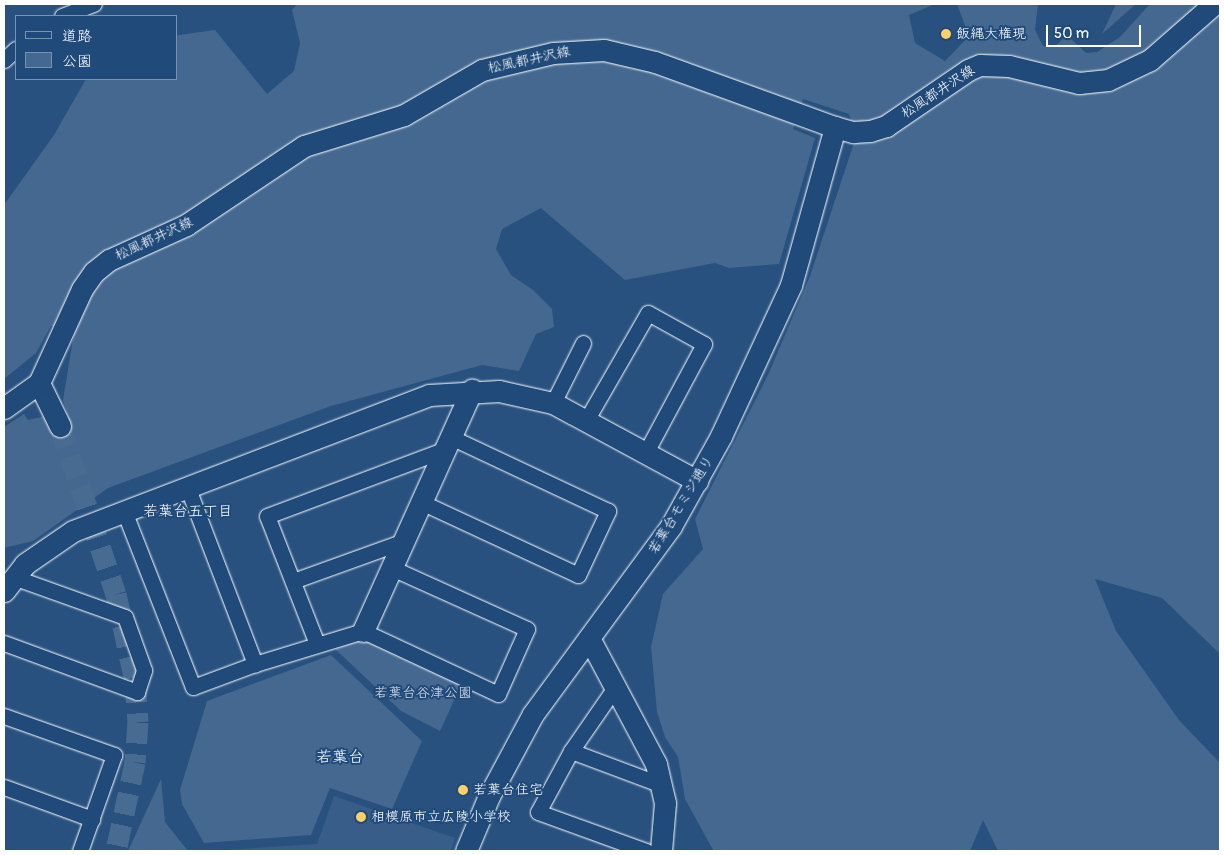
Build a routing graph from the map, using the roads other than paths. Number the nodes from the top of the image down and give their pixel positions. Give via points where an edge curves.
1 (94, 4) edge
2 (1214, 4) edge
3 (65, 15) edge
4 (15, 50) edge
5 (4, 60) edge
6 (835, 127) junction
7 (583, 343) dead end
8 (39, 383) junction
9 (472, 390) junction
10 (553, 402) junction
11 (4, 408) edge
12 (587, 419) junction
13 (60, 426) tunnel mouth
14 (448, 443) junction
15 (646, 452) junction
16 (697, 481) junction
17 (186, 486) junction
18 (422, 502) junction
19 (124, 511) junction
20 (404, 541) junction
21 (392, 568) junction
22 (293, 581) junction
23 (8, 584) edge
24 (363, 631) junction
25 (589, 638) junction
26 (4, 643) edge
27 (317, 644) junction
28 (255, 664) junction
29 (616, 686) junction
30 (4, 716) edge
31 (571, 751) junction
32 (662, 785) junction
33 (4, 787) edge
34 (92, 819) junction
35 (80, 851) edge
36 (466, 851) edge
37 (646, 851) edge
38 (661, 851) edge

1 - 3 street
2 - 6 street, 松風都井沢線 via 1150,60 1108,80 1079,84 1009,66 980,66 968,70 886,126 853,132
4 - 5 street
6 - 8 street, 松風都井沢線 via 628,55 582,50 491,67 404,115 304,146 186,225 109,260 94,272 82,289
6 - 16 street, 若葉台モミジ通り via 791,285
7 - 10 street
8 - 11 street, 松風都井沢線
8 - 13 street
9 - 10 street via 517,392
9 - 14 street
9 - 17 street via 421,398
10 - 12 street
12 - 15 street
12 - 15 street via 648,313 704,344
14 - 18 street
14 - 18 street via 608,511 578,575
14 - 22 street via 267,516
15 - 16 street
16 - 25 street, 若葉台モミジ通り via 654,551
17 - 19 street
17 - 28 street
18 - 20 street
19 - 23 street via 55,541
19 - 28 street via 193,687
20 - 21 street
20 - 22 street
21 - 24 street
21 - 24 street via 527,629 498,694
22 - 27 street
23 - 26 street via 125,617 144,670 137,692
24 - 27 street
25 - 29 street
25 - 36 street, 若葉台モミジ通り via 533,714 489,796
27 - 28 street
29 - 31 street
29 - 32 street via 656,764
30 - 34 street via 114,756
31 - 32 street
31 - 37 street via 538,812
32 - 38 street via 666,819
33 - 34 street
34 - 35 street

